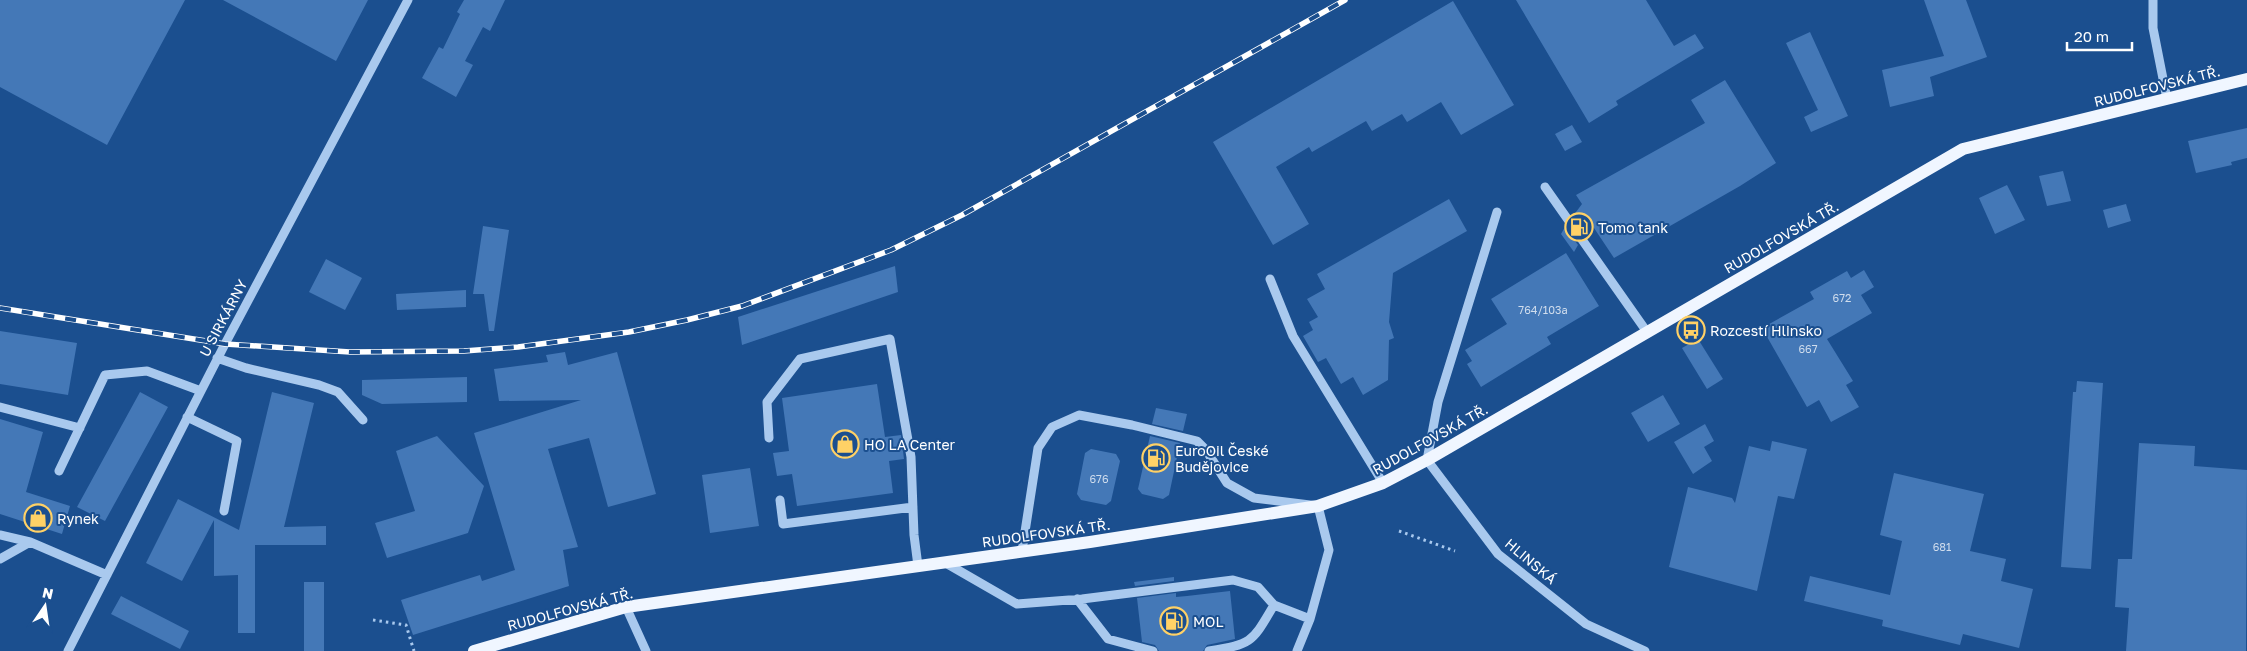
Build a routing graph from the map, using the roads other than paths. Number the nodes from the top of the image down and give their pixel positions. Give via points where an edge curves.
1 (408, 0) edge
2 (2153, 0) edge
3 (2247, 79) edge
4 (2167, 98) junction
5 (1545, 186) dead end
6 (1497, 212) dead end
7 (1270, 279) dead end
8 (1647, 332) junction
9 (217, 358) junction
10 (201, 391) junction
11 (0, 407) edge
12 (187, 416) junction
13 (363, 420) dead end
14 (80, 428) junction
15 (769, 438) dead end
16 (1427, 460) junction
17 (59, 471) dead end
18 (1383, 484) junction
19 (780, 500) dead end
20 (1318, 506) junction
21 (913, 507) junction
22 (224, 511) dead end
23 (0, 535) edge
24 (30, 542) junction
25 (1022, 551) junction
26 (0, 559) edge
27 (944, 562) junction
28 (918, 566) junction
29 (107, 575) junction
30 (1077, 599) junction
31 (1274, 605) junction
32 (626, 607) junction
33 (1310, 619) junction
34 (68, 651) edge
35 (474, 651) edge
36 (646, 651) edge
37 (1153, 651) edge
38 (1210, 651) edge
39 (1297, 651) edge
40 (1645, 651) edge

1 - 9 street, U SIRKÁRNY
2 - 4 street via 2153,28
3 - 4 main road, RUDOLFOVSKÁ TŘ.
4 - 8 main road, RUDOLFOVSKÁ TŘ. via 1963,149
5 - 8 street
6 - 16 street via 1438,402
7 - 18 street via 1293,336
8 - 16 main road, RUDOLFOVSKÁ TŘ.
9 - 10 street, U SIRKÁRNY
9 - 13 street via 246,368 319,384 338,392
10 - 12 street, U SIRKÁRNY
10 - 14 street via 147,371 105,376
11 - 14 street
12 - 22 street via 237,441
12 - 29 street, U SIRKÁRNY
14 - 17 street
15 - 21 street via 767,402 800,359 890,339 911,457
16 - 18 main road, RUDOLFOVSKÁ TŘ.
16 - 40 street, HLINSKÁ via 1498,554 1586,624
18 - 20 main road, RUDOLFOVSKÁ TŘ.
19 - 21 street via 783,524
20 - 25 main road, RUDOLFOVSKÁ TŘ.
20 - 25 street via 1254,498 1227,483 1206,450 1197,442 1132,425 1079,416 1052,427 1038,448
20 - 33 street via 1329,550
21 - 28 street
23 - 24 street
24 - 26 street
24 - 29 street
25 - 27 main road, RUDOLFOVSKÁ TŘ.
27 - 28 main road, RUDOLFOVSKÁ TŘ.
27 - 30 street via 1017,604
28 - 32 main road, RUDOLFOVSKÁ TŘ.
29 - 34 street, U SIRKÁRNY
30 - 31 street via 1232,580 1258,587
30 - 37 street via 1108,639
31 - 33 street
31 - 38 street via 1254,638 1236,647
32 - 35 main road, RUDOLFOVSKÁ TŘ.
32 - 36 street
33 - 39 street

